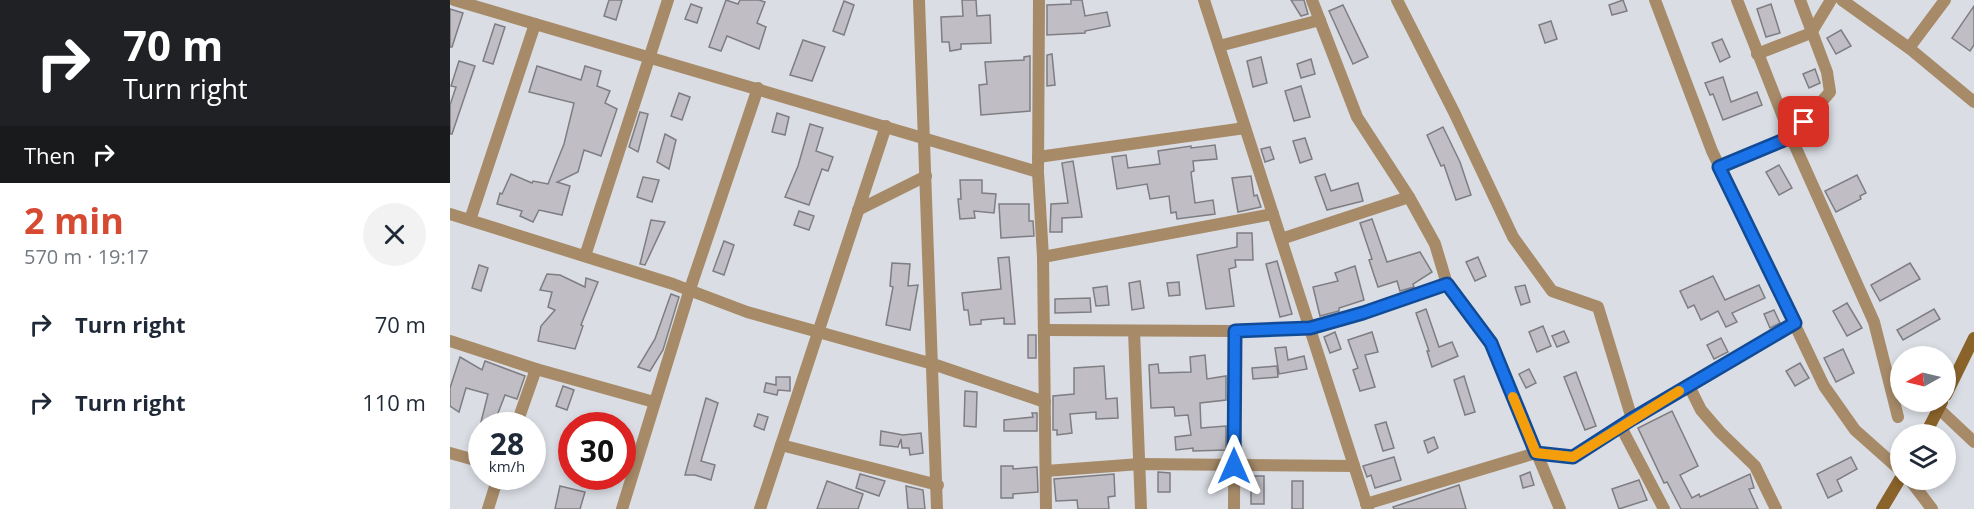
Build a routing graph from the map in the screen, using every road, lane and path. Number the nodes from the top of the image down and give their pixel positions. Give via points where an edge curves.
1 (454, 0) edge
2 (668, 0) edge
3 (918, 0) edge
4 (1039, 0) edge
5 (1204, 0) edge
6 (1312, 0) edge
7 (1397, 0) edge
8 (1655, 0) edge
9 (1737, 0) edge
10 (1800, 0) edge
11 (1831, 0) edge
12 (1842, 0) edge
13 (1946, 0) edge
14 (1320, 20) junction
15 (535, 24) junction
16 (1811, 33) junction
17 (1219, 46) junction
18 (1910, 48) junction
19 (1757, 54) junction
20 (649, 58) junction
21 (758, 88) junction
22 (1974, 102) edge
23 (886, 126) junction
24 (1245, 128) junction
25 (925, 137) junction
26 (1791, 137) junction
27 (1038, 157) junction
28 (1719, 167) junction
29 (1038, 172) junction
30 (926, 176) junction
31 (1409, 197) junction
32 (858, 210) junction
33 (450, 214) edge
34 (1273, 214) junction
35 (470, 220) junction
36 (1281, 239) junction
37 (585, 256) junction
38 (1043, 257) junction
39 (1447, 284) junction
40 (688, 291) junction
41 (1795, 323) junction
42 (1310, 328) junction
43 (1044, 330) junction
44 (818, 331) junction
45 (1134, 331) junction
46 (1235, 331) junction
47 (1974, 338) edge
48 (450, 341) edge
49 (933, 364) junction
50 (536, 369) junction
51 (1956, 375) edge
52 (1689, 386) junction
53 (654, 402) junction
54 (1045, 402) junction
55 (521, 412) edge
56 (1946, 412) edge
57 (1898, 417) dead end
58 (1632, 419) junction
59 (1621, 427) junction
60 (1974, 442) edge
61 (781, 445) junction
62 (450, 453) edge
63 (1536, 453) junction
64 (468, 458) edge
65 (1890, 461) edge
66 (1140, 464) junction
67 (1234, 466) junction
68 (1354, 466) junction
69 (1046, 471) junction
70 (938, 485) junction
71 (494, 490) edge
72 (1893, 490) edge
73 (1918, 490) edge
74 (1367, 507) edge
75 (488, 509) edge
76 (622, 509) edge
77 (760, 509) edge
78 (937, 509) edge
79 (1046, 509) edge
80 (1141, 509) edge
81 (1234, 509) edge
82 (1560, 509) edge
83 (1664, 509) edge
84 (1776, 509) edge
85 (1882, 509) edge
86 (1932, 509) edge

1 - 15 street
2 - 20 street
3 - 25 street
4 - 27 street
5 - 17 street
6 - 14 street
7 - 58 street via 1513,237 1552,291 1598,307
8 - 28 street
9 - 19 street
10 - 16 street
11 - 16 street
12 - 18 street
13 - 18 street
14 - 17 street
14 - 31 street via 1358,117
15 - 20 street
15 - 35 street
16 - 19 street
16 - 26 street via 1827,72 1830,92
17 - 24 street
18 - 22 street
19 - 26 street
20 - 21 street
20 - 37 street
21 - 23 street
21 - 40 street
23 - 25 street
23 - 32 street
24 - 27 street
24 - 34 street
25 - 29 street
25 - 30 street
26 - 28 street
26 - 57 street via 1875,322
27 - 29 street
28 - 41 street
29 - 38 street
30 - 32 street
30 - 49 street
31 - 36 street
31 - 39 street via 1435,244
32 - 44 street
33 - 35 street
34 - 36 street
34 - 38 street
35 - 37 street
36 - 42 street
37 - 40 street
38 - 43 street
39 - 42 street
39 - 63 street via 1491,343
40 - 44 street
40 - 53 street
41 - 52 street
41 - 65 street via 1824,386 1855,430
42 - 46 street
42 - 68 street
43 - 45 street
43 - 54 street
44 - 49 street
44 - 61 street
45 - 46 street
45 - 66 street
46 - 67 street
47 - 51 street
48 - 50 street
49 - 54 street
49 - 70 street
50 - 53 street
50 - 55 street
52 - 58 street
52 - 84 street via 1701,410 1755,466
53 - 76 street
54 - 69 street
56 - 60 street
58 - 59 street
59 - 63 street via 1573,457
59 - 83 street
61 - 70 street
61 - 77 street
62 - 64 street
63 - 74 street
63 - 82 street
66 - 67 street
66 - 69 street
66 - 80 street
67 - 68 street
67 - 81 street
68 - 74 street
69 - 79 street
70 - 78 street
71 - 75 street
72 - 85 street
73 - 86 street

